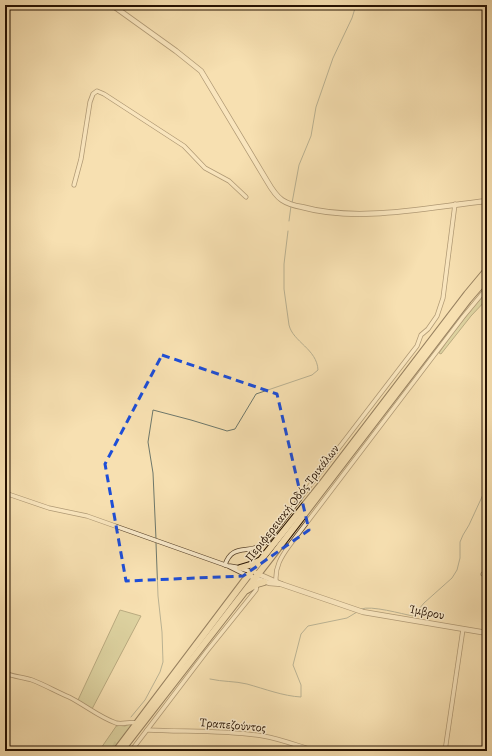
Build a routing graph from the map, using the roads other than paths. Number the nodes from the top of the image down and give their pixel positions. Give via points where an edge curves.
1 (112, 5) edge
2 (74, 185) dead end
3 (246, 197) dead end
4 (487, 201) edge
5 (455, 204) junction
6 (487, 270) edge
7 (487, 278) edge
8 (487, 288) edge
9 (5, 493) edge
10 (262, 560) junction
11 (227, 566) junction
12 (240, 568) junction
13 (483, 574) dead end
14 (487, 576) edge
15 (254, 577) junction
16 (276, 581) junction
17 (264, 582) joint
18 (281, 584) junction
19 (463, 629) junction
20 (487, 633) edge
21 (5, 673) edge
22 (137, 723) junction
23 (147, 730) junction
24 (116, 751) edge
25 (122, 751) edge
26 (131, 751) edge
27 (316, 751) edge
28 (445, 751) edge

1 - 5 street via 201,71 270,185 278,197 288,203 328,212 366,214
2 - 3 street via 90,102 97,91 184,146 205,168 229,181
4 - 5 street
5 - 11 street via 443,298 432,325 423,333 417,346 269,540 261,547 236,552 229,557
6 - 10 main road, Περιφερειακή Οδός Τρικάλων
7 - 15 main road, Περιφερειακή Οδός Τρικάλων
8 - 16 street via 288,546 278,564
9 - 11 street via 50,508 87,516
10 - 12 main road
10 - 15 main road, Περιφερειακή Οδός Τρικάλων
11 - 12 street
11 - 15 street
12 - 15 street
13 - 14 street
15 - 16 street
15 - 17 main road
15 - 22 main road, Περιφερειακή Οδός Τρικάλων
15 - 23 street via 256,590
15 - 25 main road, Περιφερειακή Οδός Τρικάλων
16 - 18 street
17 - 18 street
18 - 19 street, Ίμβρου via 363,612
19 - 20 street, Ίμβρου
19 - 28 street
21 - 22 street via 33,680 120,724
22 - 24 main road, Περιφερειακή Οδός Τρικάλων
23 - 26 street
23 - 27 street, Τραπεζούντος via 261,736

